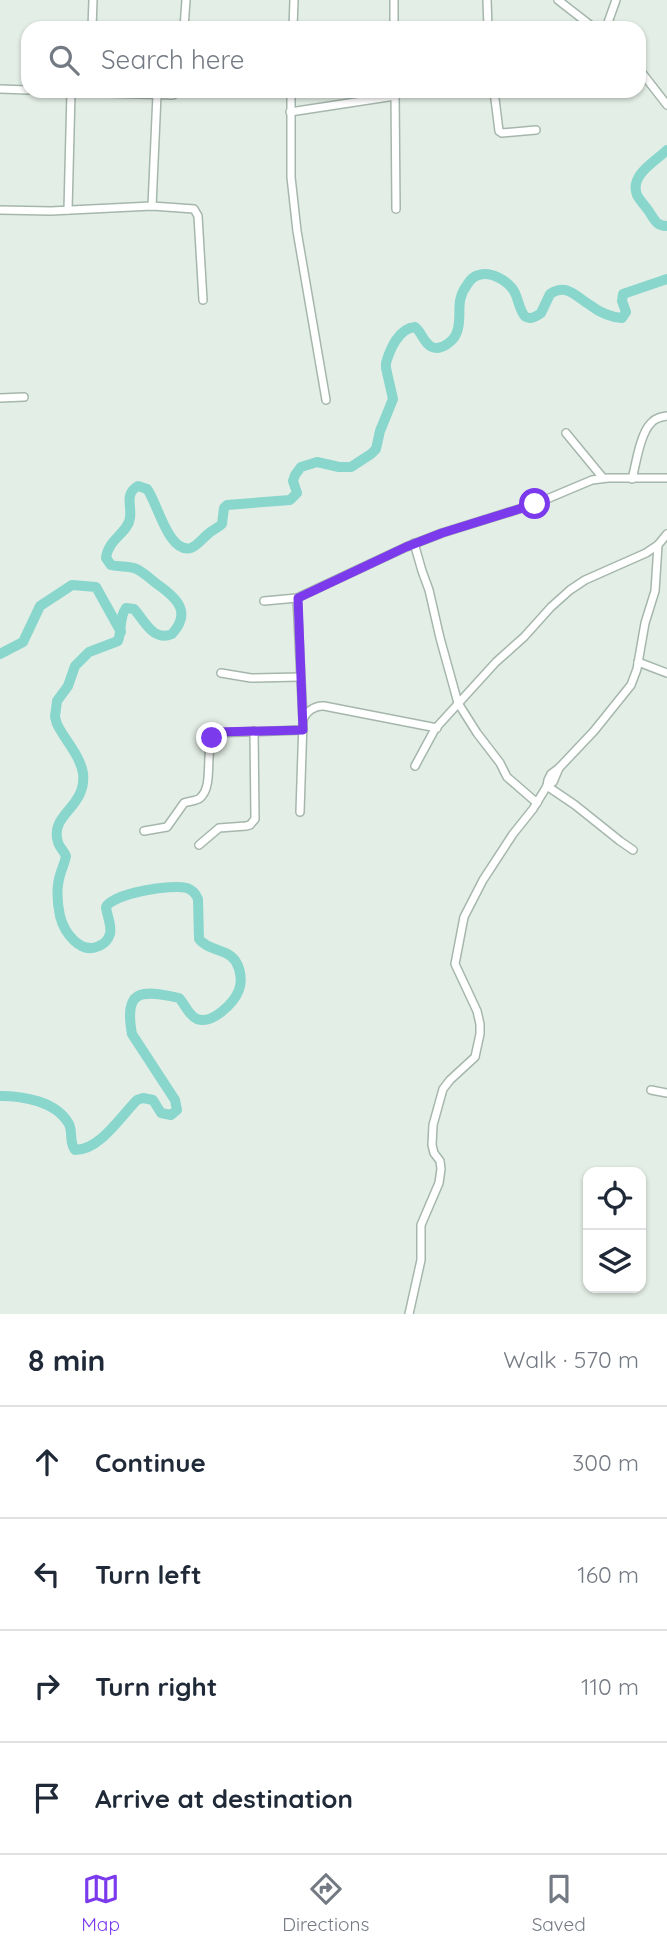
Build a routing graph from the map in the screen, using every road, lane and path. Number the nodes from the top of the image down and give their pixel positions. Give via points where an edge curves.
1 (93, 0) edge
2 (186, 0) edge
3 (294, 0) edge
4 (394, 0) edge
5 (487, 0) edge
6 (558, 0) edge
7 (616, 0) edge
8 (92, 21) edge
9 (184, 21) edge
10 (293, 21) edge
11 (394, 21) edge
12 (488, 21) edge
13 (585, 21) edge
14 (608, 21) edge
15 (646, 78) edge
16 (0, 89) edge
17 (21, 90) edge
18 (71, 98) edge
19 (157, 98) edge
20 (291, 98) edge
21 (372, 98) edge
22 (395, 98) edge
23 (495, 98) edge
24 (667, 105) edge
25 (290, 112) junction
26 (536, 130) dead end
27 (152, 206) junction
28 (396, 209) dead end
29 (0, 210) edge
30 (68, 210) junction
31 (203, 300) dead end
32 (24, 397) dead end
33 (0, 398) edge
34 (326, 400) dead end
35 (667, 416) edge
36 (566, 433) dead end
37 (603, 478) junction
38 (667, 478) edge
39 (632, 479) junction
40 (667, 534) edge
41 (414, 544) junction
42 (658, 545) junction
43 (298, 598) junction
44 (264, 601) dead end
45 (638, 662) junction
46 (221, 673) dead end
47 (667, 673) edge
48 (300, 677) junction
49 (458, 703) junction
50 (303, 721) junction
51 (437, 728) junction
52 (303, 730) junction
53 (254, 731) junction
54 (415, 765) dead end
55 (547, 786) junction
56 (537, 803) junction
57 (300, 813) dead end
58 (144, 831) dead end
59 (199, 845) dead end
60 (633, 850) dead end
61 (651, 1090) dead end
62 (667, 1093) edge
63 (409, 1314) edge

1 - 8 street
2 - 9 street
3 - 10 street
4 - 11 street
5 - 12 street
6 - 13 street
7 - 14 street
15 - 24 street
16 - 17 street
18 - 30 street
19 - 27 street
20 - 25 street
21 - 25 street
22 - 28 street
23 - 26 street via 499,131
25 - 34 street via 297,231
27 - 30 street
27 - 31 street via 196,210
29 - 30 street
32 - 33 street
35 - 39 street via 654,420 645,432
36 - 37 street
37 - 39 street
37 - 41 street
38 - 39 street
40 - 42 street
41 - 43 street
41 - 49 street
42 - 45 street via 656,583
42 - 49 street via 570,590
43 - 44 street
43 - 48 street
45 - 47 street
45 - 55 street via 627,692
46 - 48 street
48 - 50 street
49 - 51 street
49 - 56 street via 507,777
50 - 51 street via 321,705
50 - 52 street
51 - 54 street
52 - 53 street
52 - 57 street
53 - 58 street via 215,735 201,797 184,803 167,827
53 - 59 street via 255,819 250,825 219,828
55 - 56 street
55 - 60 street
56 - 63 street via 483,880 464,918 455,964 477,1011 480,1031 475,1058 443,1089 433,1125 432,1145 441,1169 421,1225 421,1260
61 - 62 street

